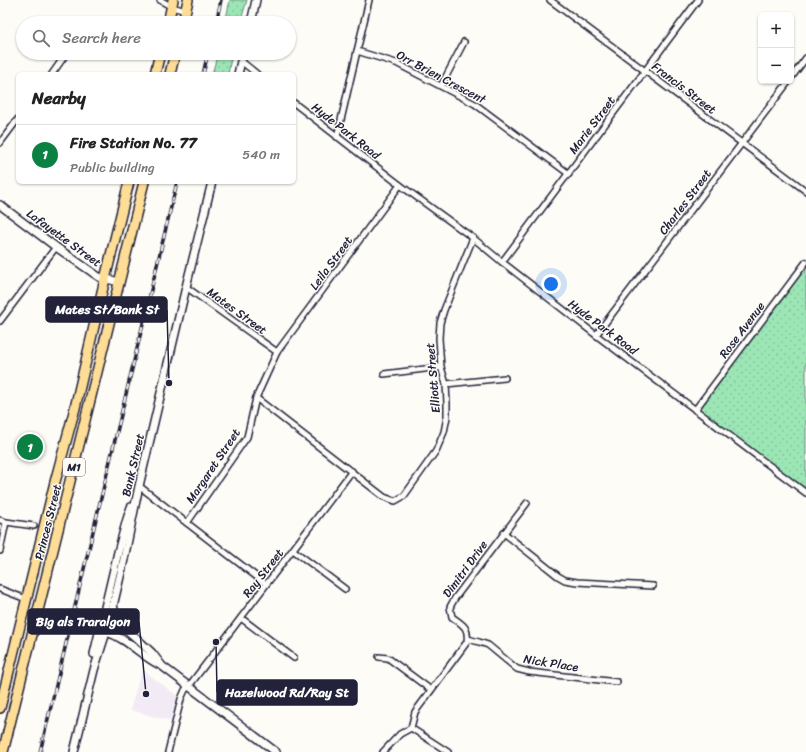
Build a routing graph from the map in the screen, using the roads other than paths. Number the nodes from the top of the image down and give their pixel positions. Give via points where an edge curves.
1 (160, 0) edge
2 (188, 0) edge
3 (256, 0) edge
4 (369, 0) edge
5 (550, 0) edge
6 (698, 0) edge
7 (173, 4) edge
8 (186, 11) junction
9 (170, 16) edge
10 (185, 16) edge
11 (253, 16) edge
12 (464, 42) dead end
13 (357, 51) junction
14 (806, 58) edge
15 (62, 60) edge
16 (158, 60) edge
17 (173, 60) edge
18 (241, 61) joint
19 (53, 72) edge
20 (155, 72) edge
21 (170, 72) edge
22 (238, 72) edge
23 (255, 72) edge
24 (645, 72) junction
25 (794, 74) edge
26 (786, 84) edge
27 (441, 86) junction
28 (296, 105) edge
29 (16, 122) edge
30 (337, 137) junction
31 (0, 143) edge
32 (742, 143) junction
33 (569, 174) junction
34 (129, 184) edge
35 (144, 184) edge
36 (212, 184) edge
37 (400, 185) junction
38 (806, 191) edge
39 (0, 205) edge
40 (473, 238) junction
41 (56, 247) junction
42 (502, 262) junction
43 (806, 262) edge
44 (105, 279) junction
45 (119, 282) junction
46 (186, 287) junction
47 (0, 320) edge
48 (596, 335) junction
49 (278, 352) junction
50 (441, 367) junction
51 (384, 374) dead end
52 (505, 378) dead end
53 (446, 384) junction
54 (256, 398) junction
55 (695, 410) junction
56 (352, 471) junction
57 (139, 486) junction
58 (806, 493) edge
59 (527, 503) dead end
60 (0, 520) edge
61 (6, 522) junction
62 (187, 523) junction
63 (34, 526) dead end
64 (504, 533) junction
65 (293, 550) junction
66 (0, 551) edge
67 (266, 584) junction
68 (653, 586) dead end
69 (0, 589) edge
70 (345, 589) dead end
71 (26, 599) junction
72 (113, 605) junction
73 (241, 618) junction
74 (109, 623) junction
75 (120, 624) junction
76 (101, 626) junction
77 (106, 632) junction
78 (468, 639) junction
79 (379, 657) dead end
80 (294, 658) dead end
81 (162, 666) junction
82 (94, 670) junction
83 (617, 682) dead end
84 (189, 686) junction
85 (431, 690) junction
86 (0, 708) edge
87 (411, 728) junction
88 (3, 740) edge
89 (3, 752) edge
90 (74, 752) edge
91 (168, 752) edge
92 (276, 752) edge
93 (383, 752) edge
94 (448, 752) edge

1 - 7 street
2 - 8 highway
3 - 11 main road
4 - 13 street
5 - 24 street, Francis Street
6 - 24 street, Marie Street
7 - 8 street
7 - 9 highway
8 - 10 highway
12 - 27 street
13 - 27 street, Orr Brien Crescent via 396,63
13 - 30 street
14 - 25 street
15 - 19 street
16 - 20 highway
17 - 21 highway
18 - 22 main road
18 - 23 street
24 - 32 street, Francis Street
24 - 33 street, Marie Street
26 - 32 street, Charles Street
27 - 33 street, Orr Brien Crescent via 475,104
28 - 30 street, Hyde Park Road
29 - 31 street
30 - 37 street, Hyde Park Road
32 - 38 street, Francis Street
32 - 48 street, Charles Street
33 - 42 street, Marie Street
34 - 44 highway, Princes Street / M1
35 - 45 highway, Princes Street / M1
36 - 46 main road, Bank Street
37 - 40 street, Hyde Park Road
37 - 49 street, Leila Street
39 - 41 main road, Lafayette Street
40 - 42 street, Hyde Park Road
40 - 50 street, Elliott Street via 440,323
41 - 44 main road, Lafayette Street
41 - 47 street
42 - 48 street, Hyde Park Road
43 - 55 street, Rose Avenue
44 - 45 main road, Lafayette Street
44 - 71 highway, Princes Street / M1
45 - 88 highway, Princes Street / M1
46 - 49 street, Mates Street
46 - 57 main road, Bank Street
48 - 55 street, Hyde Park Road
49 - 54 street, Margaret Street
50 - 51 street
50 - 53 street, Elliott Street
52 - 53 street
53 - 56 street, Elliott Street via 447,417 444,432 436,451 404,496 395,501 384,497
54 - 56 street, Elliott Street
54 - 62 street, Margaret Street via 247,437
55 - 58 street, Hyde Park Road
56 - 65 street, Ray Street
57 - 62 street
57 - 72 main road, Bank Street
57 - 76 main road via 127,519
59 - 64 street, Dimitri Drive
60 - 61 street
61 - 63 street
61 - 66 street
62 - 67 street
64 - 68 street via 565,580
64 - 78 street, Dimitri Drive via 450,607 452,617 464,626
65 - 67 street, Ray Street
65 - 70 street
67 - 73 street, Ray Street
69 - 71 street
71 - 86 highway, Princes Street / M1
72 - 74 main road, Bank Street
72 - 75 main road
73 - 80 street
73 - 84 street, Ray Street
74 - 75 main road
74 - 76 main road
74 - 77 main road, Bank Street
75 - 81 main road via 152,653
76 - 77 main road
76 - 82 main road via 94,657
77 - 81 main road via 117,635 151,661
77 - 82 main road, Bank Street
78 - 83 street, Nick Place via 488,645 517,669
78 - 85 street
79 - 85 street via 388,658
81 - 84 main road
82 - 90 main road, Bank Street
84 - 91 street, Ray Street via 181,699
84 - 92 main road
85 - 87 street via 415,712
87 - 93 street via 400,734
87 - 94 street
88 - 89 highway, Princes Street / M1

